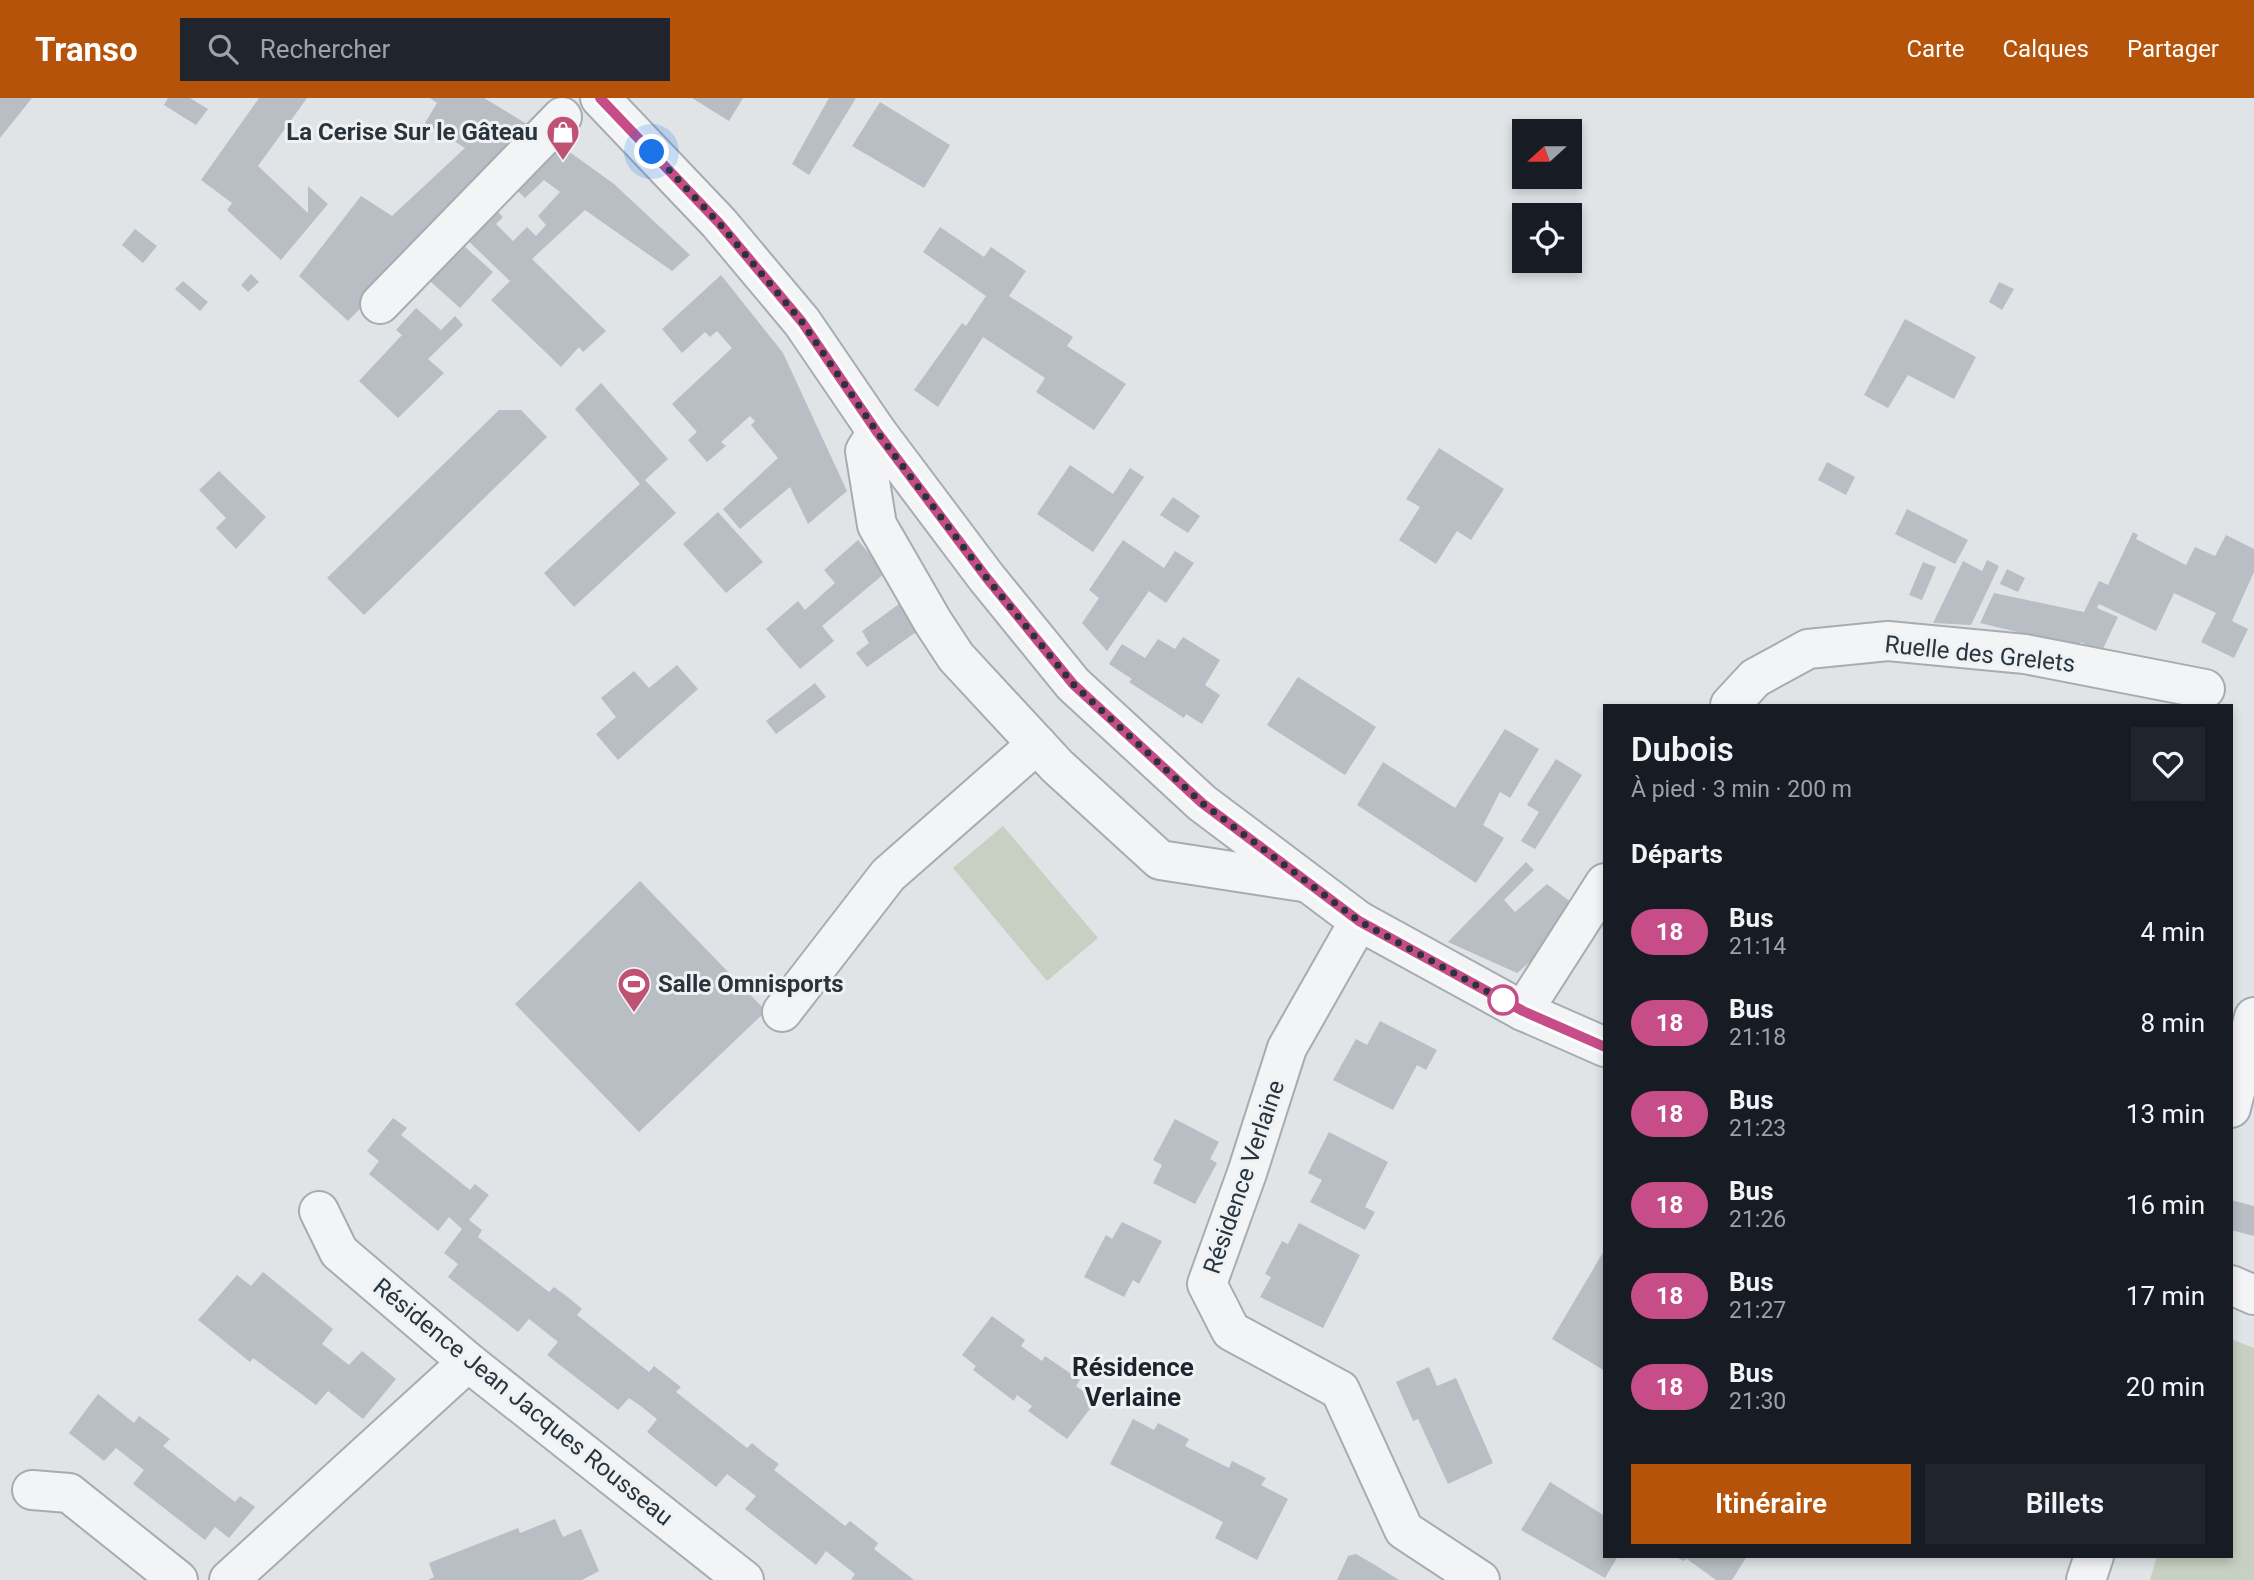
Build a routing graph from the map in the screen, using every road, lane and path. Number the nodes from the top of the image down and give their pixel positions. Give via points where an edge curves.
1 (600, 98) edge
2 (562, 117) dead end
3 (380, 304) dead end
4 (877, 432) junction
5 (2205, 689) dead end
6 (1731, 704) edge
7 (1037, 744) junction
8 (1308, 883) junction
9 (1603, 886) edge
10 (1359, 921) junction
11 (1523, 1011) junction
12 (782, 1012) dead end
13 (2254, 1017) edge
14 (1603, 1046) edge
15 (2233, 1100) edge
16 (319, 1211) dead end
17 (2233, 1286) edge
18 (2254, 1295) edge
19 (468, 1362) junction
20 (32, 1490) dead end
21 (2093, 1558) edge
22 (178, 1580) edge
23 (229, 1580) edge
24 (744, 1580) edge
25 (1480, 1580) edge
26 (2086, 1580) edge

1 - 4 street via 719,223 802,322
2 - 3 street
4 - 7 street via 865,451 877,525 956,657
4 - 8 street via 1073,684 1202,803
5 - 6 street, Ruelle des Grelets via 2025,654 1888,641 1808,649 1755,678
7 - 8 street via 1160,860
7 - 12 street via 888,875
8 - 10 street
9 - 11 street
10 - 11 street
10 - 25 street, Résidence Verlaine via 1287,1048 1207,1284 1231,1331 1340,1390 1404,1530
11 - 14 street
13 - 15 street
16 - 19 street, Résidence Jean Jacques Rousseau via 339,1252
17 - 18 street
19 - 23 street
19 - 24 street, Résidence Jean Jacques Rousseau
20 - 22 street via 69,1493
21 - 26 street

